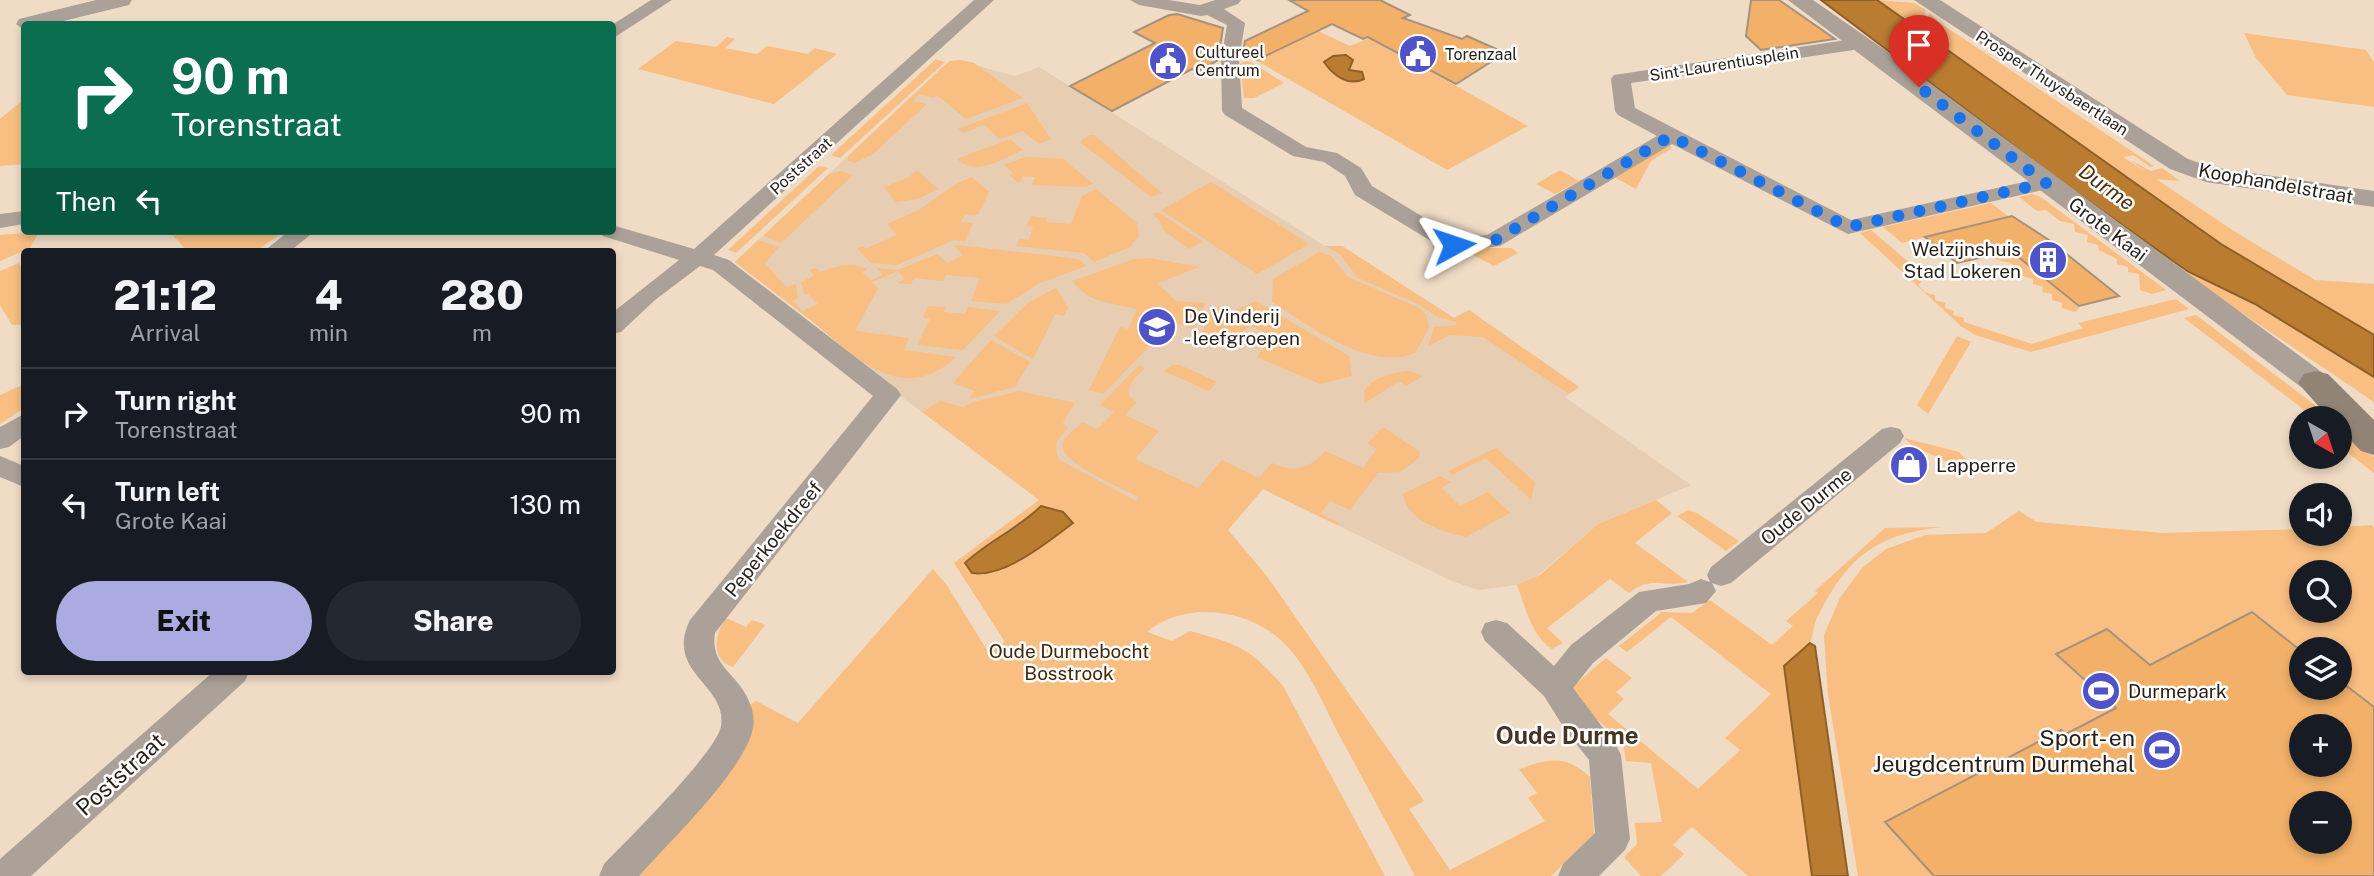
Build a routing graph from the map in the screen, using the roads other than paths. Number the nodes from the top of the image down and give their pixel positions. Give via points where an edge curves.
1 (121, 0) edge
2 (663, 0) edge
3 (985, 0) edge
4 (1139, 0) edge
5 (1232, 0) edge
6 (1799, 0) edge
7 (1925, 0) edge
8 (1158, 5) joint
9 (1210, 9) junction
10 (40, 21) edge
11 (616, 31) edge
12 (1860, 44) junction
13 (1671, 136) junction
14 (2179, 164) joint
15 (2046, 183) junction
16 (2374, 199) edge
17 (21, 219) edge
18 (0, 221) edge
19 (616, 233) edge
20 (298, 235) edge
21 (280, 248) edge
22 (697, 257) junction
23 (616, 322) edge
24 (2316, 383) junction
25 (21, 425) edge
26 (2374, 425) edge
27 (1891, 436) dead end
28 (0, 440) edge
29 (2374, 442) edge
30 (0, 466) edge
31 (21, 476) edge
32 (1496, 632) dead end
33 (231, 675) edge
34 (1555, 687) junction
35 (6, 876) edge
36 (616, 876) edge
37 (1575, 876) edge

1 - 10 street
2 - 11 street
3 - 22 street, Poststraat
4 - 8 street
5 - 9 street
6 - 12 street, Grote Kaai
7 - 14 street, Prosper Thuysbaertlaan
8 - 9 street
9 - 13 street via 1236,23 1230,60 1233,111 1300,152 1329,157 1346,167 1363,190 1454,245 1492,242
12 - 13 street, Sint-Laurentiusplein via 1621,79 1625,111
12 - 15 street, Grote Kaai
13 - 15 street via 1848,227
14 - 16 street, Koophandelstraat via 2206,174
15 - 24 street, Grote Kaai
17 - 18 street
19 - 22 street
20 - 21 street
22 - 23 street, Poststraat
22 - 36 street, Peperkoekdreef via 722,265 888,395 701,629 699,658 733,699 738,711 735,733 719,762
24 - 26 main road
24 - 29 main road
25 - 28 street
27 - 34 street, Oude Durme via 1696,595 1649,600 1582,654
30 - 31 street
32 - 34 street
33 - 35 street, Poststraat
34 - 37 street via 1605,755 1613,839

